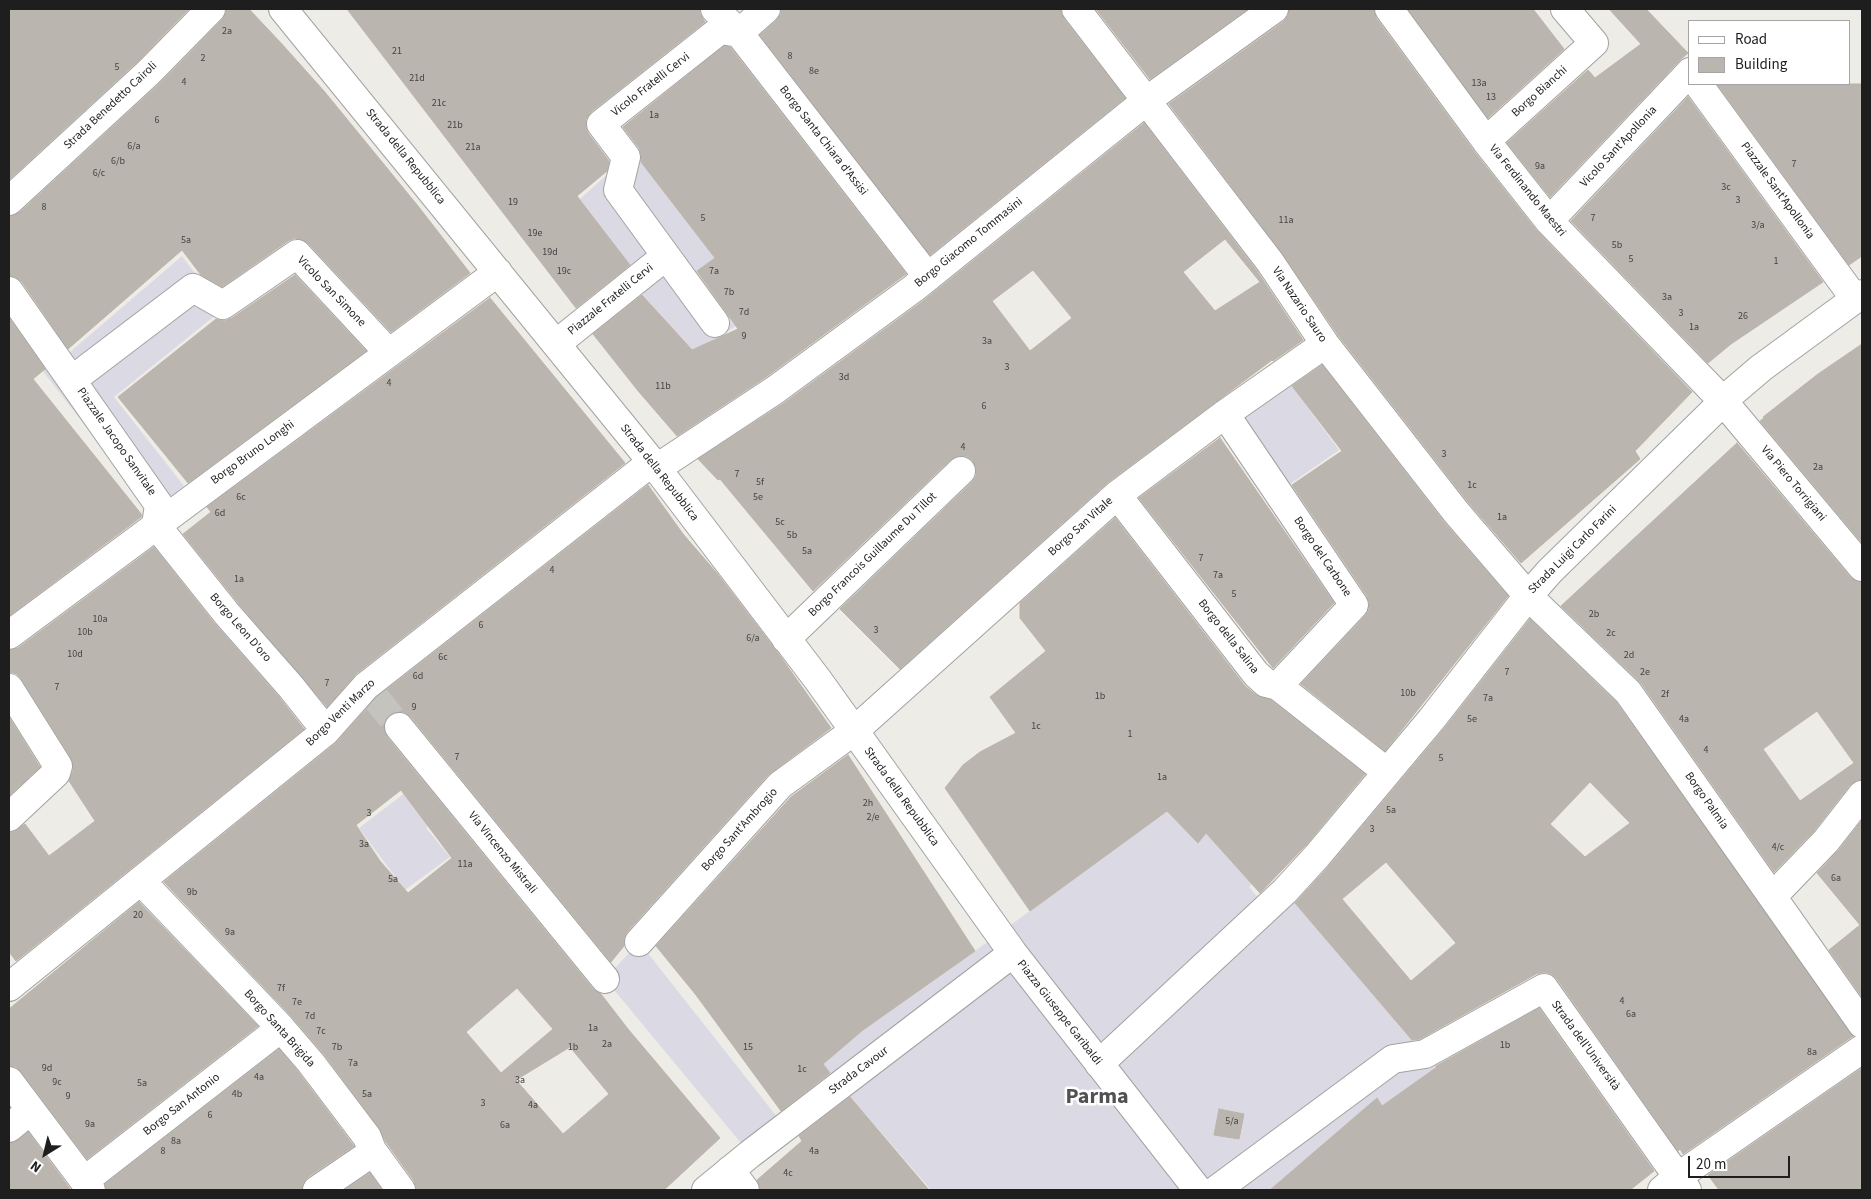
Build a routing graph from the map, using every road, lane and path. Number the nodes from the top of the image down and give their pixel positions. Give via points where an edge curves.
1 (211, 9) edge
2 (283, 9) edge
3 (715, 9) edge
4 (766, 9) edge
5 (1076, 9) edge
6 (1274, 9) edge
7 (1389, 9) edge
8 (1565, 9) edge
9 (740, 33) junction
10 (1688, 74) edge
11 (1699, 85) edge
12 (1146, 101) junction
13 (1486, 140) junction
14 (618, 190) joint
15 (9, 201) edge
16 (1549, 222) junction
17 (666, 256) junction
18 (498, 272) junction
19 (928, 277) junction
20 (193, 288) joint
21 (9, 291) edge
22 (1859, 297) edge
23 (715, 323) dead end
24 (556, 344) junction
25 (1325, 344) junction
26 (389, 354) junction
27 (72, 380) junction
28 (1723, 401) junction
29 (1225, 414) junction
30 (655, 465) junction
31 (961, 470) dead end
32 (1117, 495) junction
33 (158, 515) junction
34 (1862, 567) edge
35 (1528, 596) junction
36 (9, 634) edge
37 (786, 640) junction
38 (1278, 686) junction
39 (9, 688) edge
40 (399, 727) tunnel mouth
41 (326, 731) junction
42 (854, 731) junction
43 (1387, 772) junction
44 (1862, 795) edge
45 (9, 817) edge
46 (141, 881) junction
47 (1773, 896) junction
48 (639, 942) dead end
49 (1013, 953) junction
50 (13, 977) edge
51 (605, 979) dead end
52 (1862, 1024) edge
53 (281, 1028) junction
54 (1862, 1049) edge
55 (1099, 1064) junction
56 (9, 1081) edge
57 (31, 1110) junction
58 (9, 1128) edge
59 (373, 1152) junction
60 (738, 1180) edge
61 (87, 1186) edge
62 (1676, 1186) edge
63 (317, 1190) edge
64 (401, 1190) edge
65 (706, 1190) edge
66 (1198, 1190) edge
67 (1216, 1190) edge

1 - 15 street, Strada Benedetto Cairoli via 148,73
2 - 18 street, Strada della Repubblica
3 - 9 street, Borgo Santa Chiara d'Assisi
4 - 9 street
5 - 12 street, Via Nazario Sauro
6 - 12 street, Borgo Giacomo Tommasini
7 - 13 street, Via Ferdinando Maestri
8 - 13 street, Borgo Bianchi via 1594,43
9 - 14 street, Vicolo Fratelli Cervi via 720,30 601,124 626,157
9 - 19 street, Borgo Santa Chiara d'Assisi
10 - 16 street, Vicolo Sant'Apollonia
11 - 22 street, Piazzale Sant'Apollonia
12 - 19 street, Borgo Giacomo Tommasini
12 - 25 street, Via Nazario Sauro via 1270,262
13 - 16 street, Via Ferdinando Maestri
14 - 17 street, Piazzale Fratelli Cervi
16 - 28 street, Via Ferdinando Maestri
17 - 23 street, Piazzale Fratelli Cervi
17 - 24 street, Piazzale Fratelli Cervi
18 - 24 street, Strada della Repubblica
18 - 26 street, Borgo Bruno Longhi
19 - 30 street, Borgo Giacomo Tommasini via 775,390
20 - 26 street, Vicolo San Simone via 223,305 297,254
20 - 27 street, Piazzale Jacopo Sanvitale
21 - 27 street, Piazzale Jacopo Sanvitale
22 - 28 street, Strada Luigi Carlo Farini via 1761,368
24 - 30 street, Strada della Repubblica
25 - 29 street, Borgo San Vitale
25 - 35 street, Via Nazario Sauro via 1456,512
26 - 33 street, Borgo Bruno Longhi
27 - 33 street, Piazzale Jacopo Sanvitale
28 - 34 street, Via Piero Torrigiani
28 - 35 street, Strada Luigi Carlo Farini
29 - 32 street, Borgo San Vitale
29 - 38 street, Borgo del Carbone via 1354,605
30 - 37 street, Strada della Repubblica
30 - 41 street, Borgo Venti Marzo via 370,691
31 - 37 street, Borgo Francois Guillaume Du Tillot
32 - 38 street, Borgo della Salina via 1256,674 1266,683
32 - 42 street, Borgo San Vitale
33 - 36 street, Borgo Bruno Longhi
33 - 41 street, Borgo Leon D'oro via 226,614
35 - 43 street, Strada Luigi Carlo Farini
35 - 47 street, Borgo Palmia via 1628,692
37 - 42 street, Strada della Repubblica
38 - 43 street, Borgo della Salina
39 - 45 street via 58,766 56,773
40 - 51 street, Via Vincenzo Mistrali
41 - 46 street, Borgo Venti Marzo
42 - 48 street, Borgo Sant'Ambrogio via 780,785
42 - 49 street, Strada della Repubblica
43 - 55 street, Strada Luigi Carlo Farini via 1285,891
44 - 47 street via 1826,841
46 - 50 street, Borgo Venti Marzo
46 - 53 street, Borgo Santa Brigida
47 - 52 street, Borgo Palmia
49 - 55 street, Piazza Giuseppe Garibaldi
49 - 60 street, Strada Cavour
53 - 59 street, Borgo Santa Brigida via 340,1099 368,1137
53 - 61 street, Borgo San Antonio
54 - 62 street
55 - 66 street, Piazza Giuseppe Garibaldi
56 - 57 street
57 - 58 street
57 - 61 street
59 - 63 street
59 - 64 street, Borgo Santa Brigida
60 - 65 street, Strada Cavour
62 - 67 street, Strada dell'Università via 1544,988 1425,1054 1393,1059

